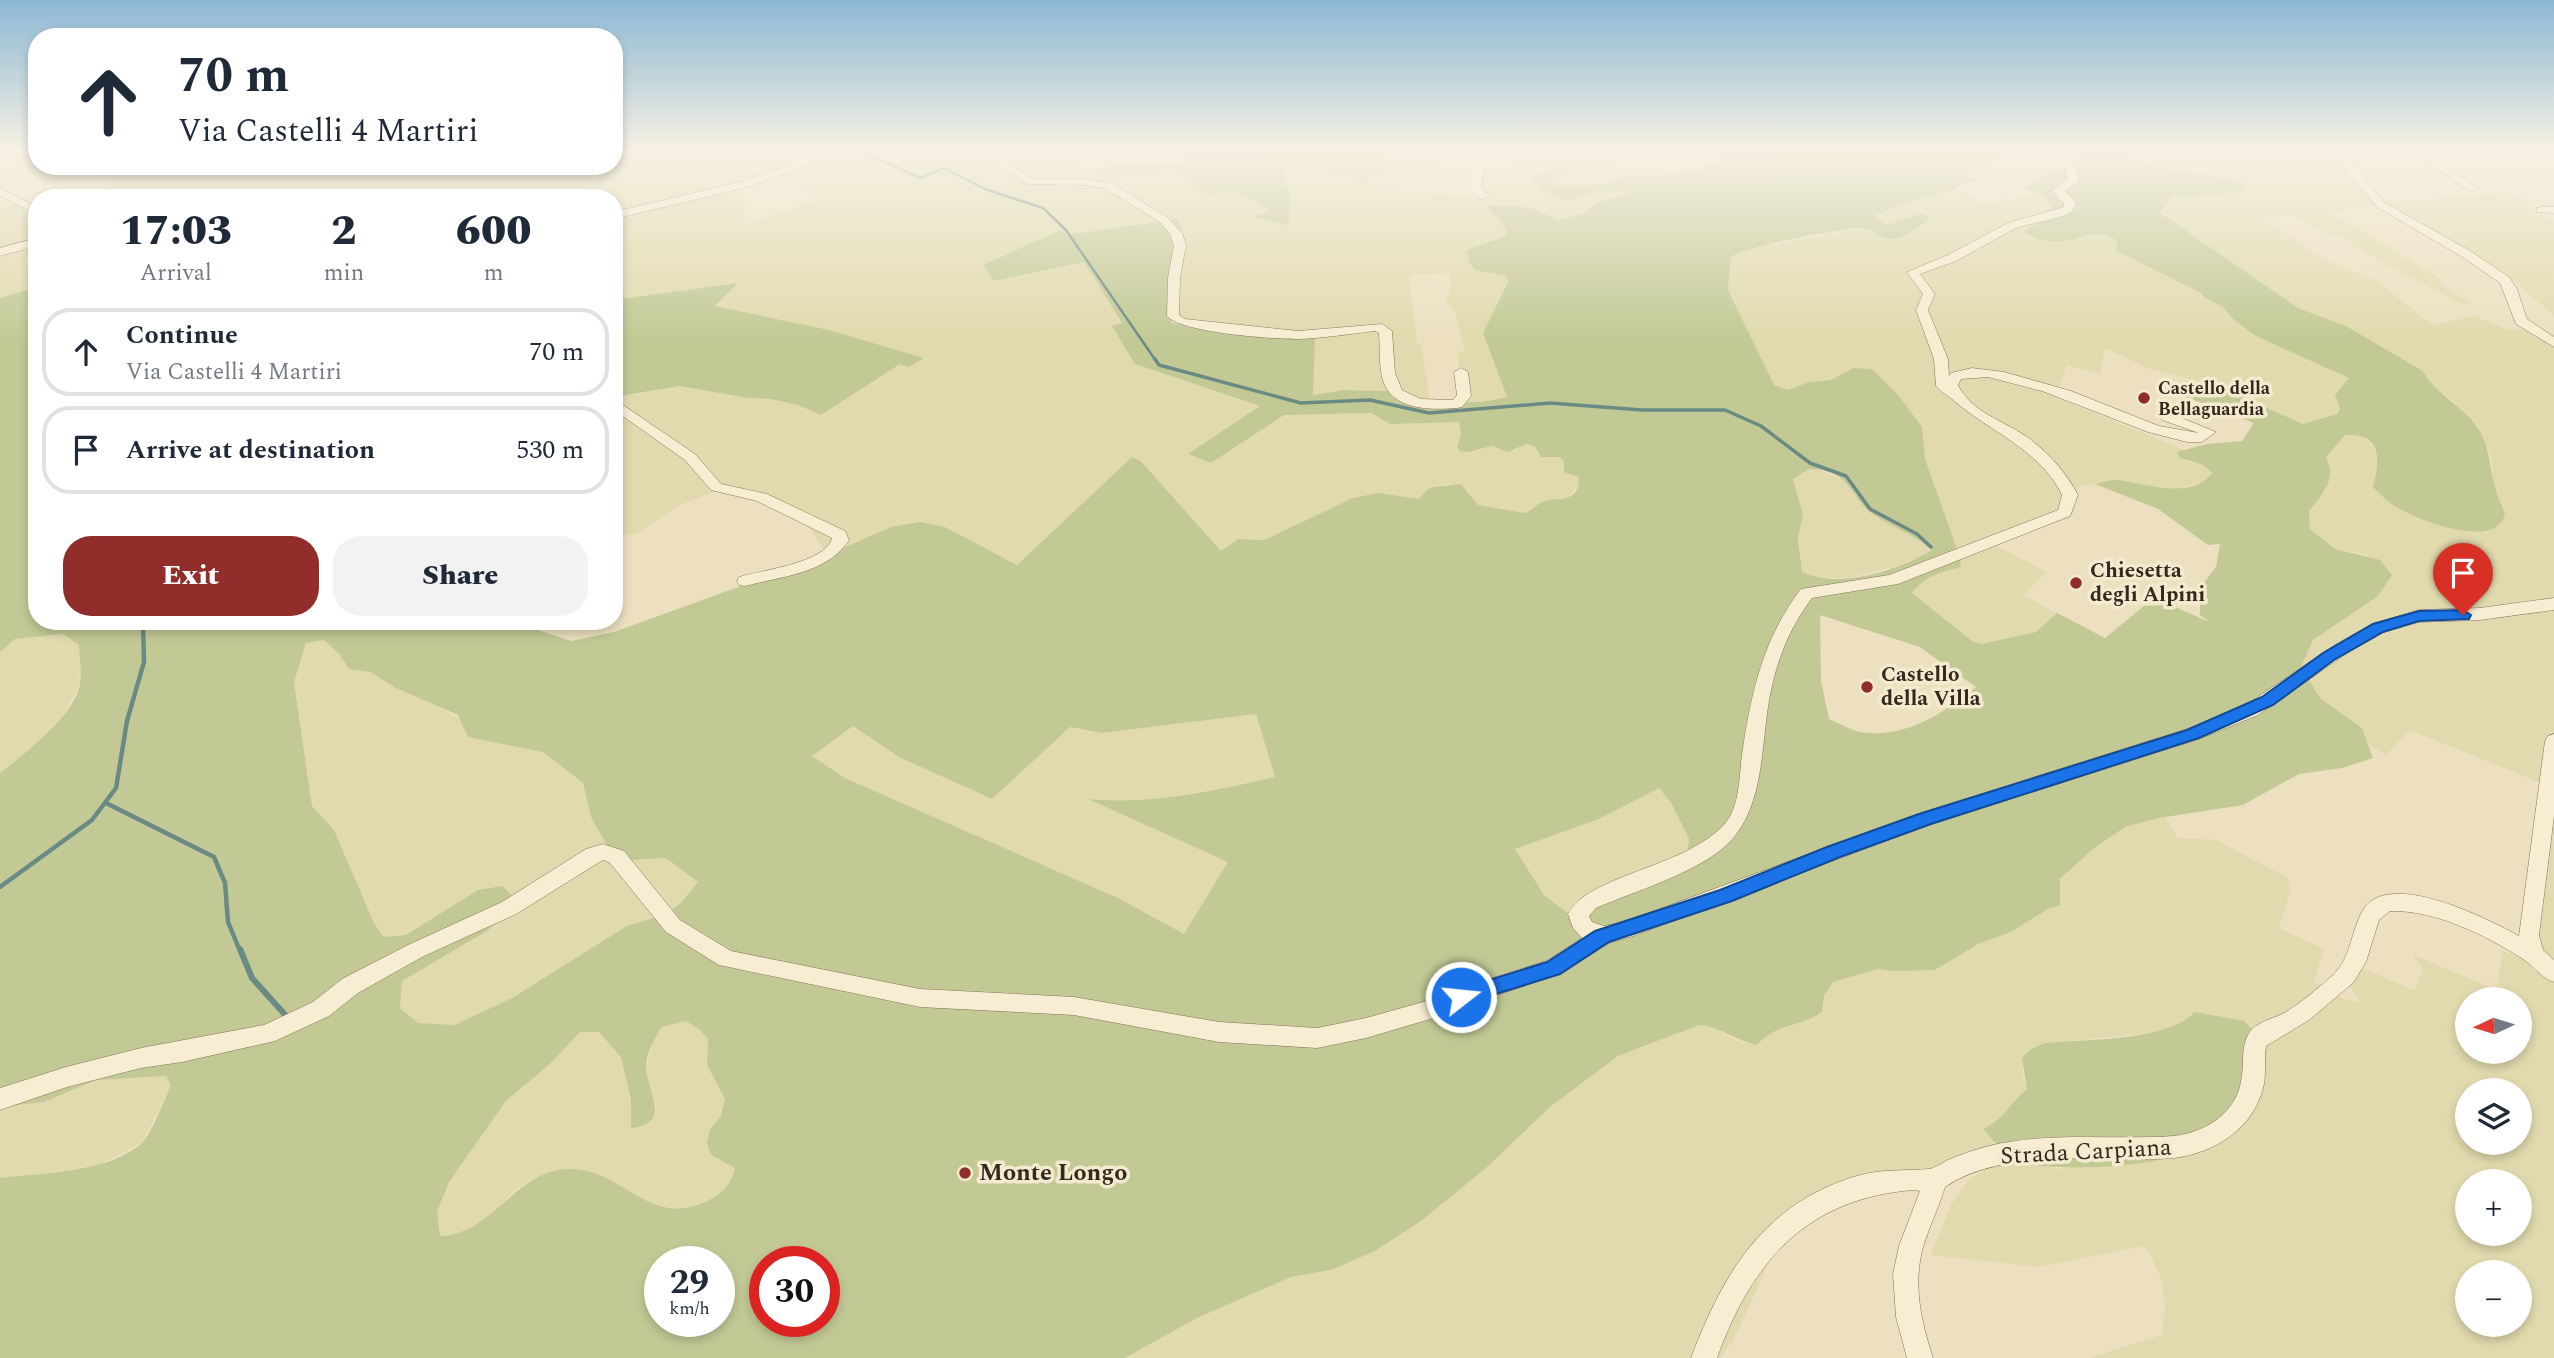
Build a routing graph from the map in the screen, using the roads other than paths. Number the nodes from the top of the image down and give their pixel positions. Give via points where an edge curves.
1 (1152, 212) edge
2 (2063, 212) edge
3 (2394, 212) edge
4 (28, 244) edge
5 (0, 252) edge
6 (2554, 343) edge
7 (1461, 372) dead end
8 (1956, 396) junction
9 (623, 409) edge
10 (2167, 416) dead end
11 (746, 581) dead end
12 (2551, 606) edge
13 (2554, 741) edge
14 (1602, 936) junction
15 (2534, 956) junction
16 (2554, 973) edge
17 (0, 1099) edge
18 (1934, 1180) junction
19 (1704, 1358) edge
20 (1920, 1358) edge

1 - 7 street via 1164,220 1180,245 1172,305 1179,321 1306,336 1377,327 1385,331 1391,384 1398,393 1424,406 1457,404 1464,396
2 - 8 street via 2012,225 1952,258 1913,272 1930,297 1922,310 1941,359 1943,386
3 - 6 street via 2505,279 2521,320
4 - 5 street
8 - 10 street via 1951,385 1956,376 1987,373 2069,394 2190,438 2202,438 2209,432
8 - 14 street via 2032,449 2066,488 2068,508 2052,520 1892,580 1807,593 1777,639 1766,674 1738,822 1702,854 1586,904 1578,914 1581,925
9 - 11 street via 690,457 716,487 762,496 841,540 833,551 814,561
12 - 14 street via 2400,620 2347,645 2252,710 2193,734 1925,819 1693,907
13 - 15 street via 2529,935
14 - 17 street via 1553,968 1366,1028 1317,1038 1219,1032 1074,1006 920,998 726,959 673,926 617,857 603,852 509,908 415,951 350,986 321,1009 267,1034 141,1058
15 - 16 street
15 - 18 street, Strada Carpiana via 2461,919 2388,901 2372,915 2347,976 2297,1017 2257,1040 2251,1096 2225,1127 2184,1146 2004,1153 1945,1172
18 - 19 street, Strada Carpiana via 1860,1187 1826,1199 1794,1218 1744,1270
18 - 20 street via 1905,1271 1909,1315

